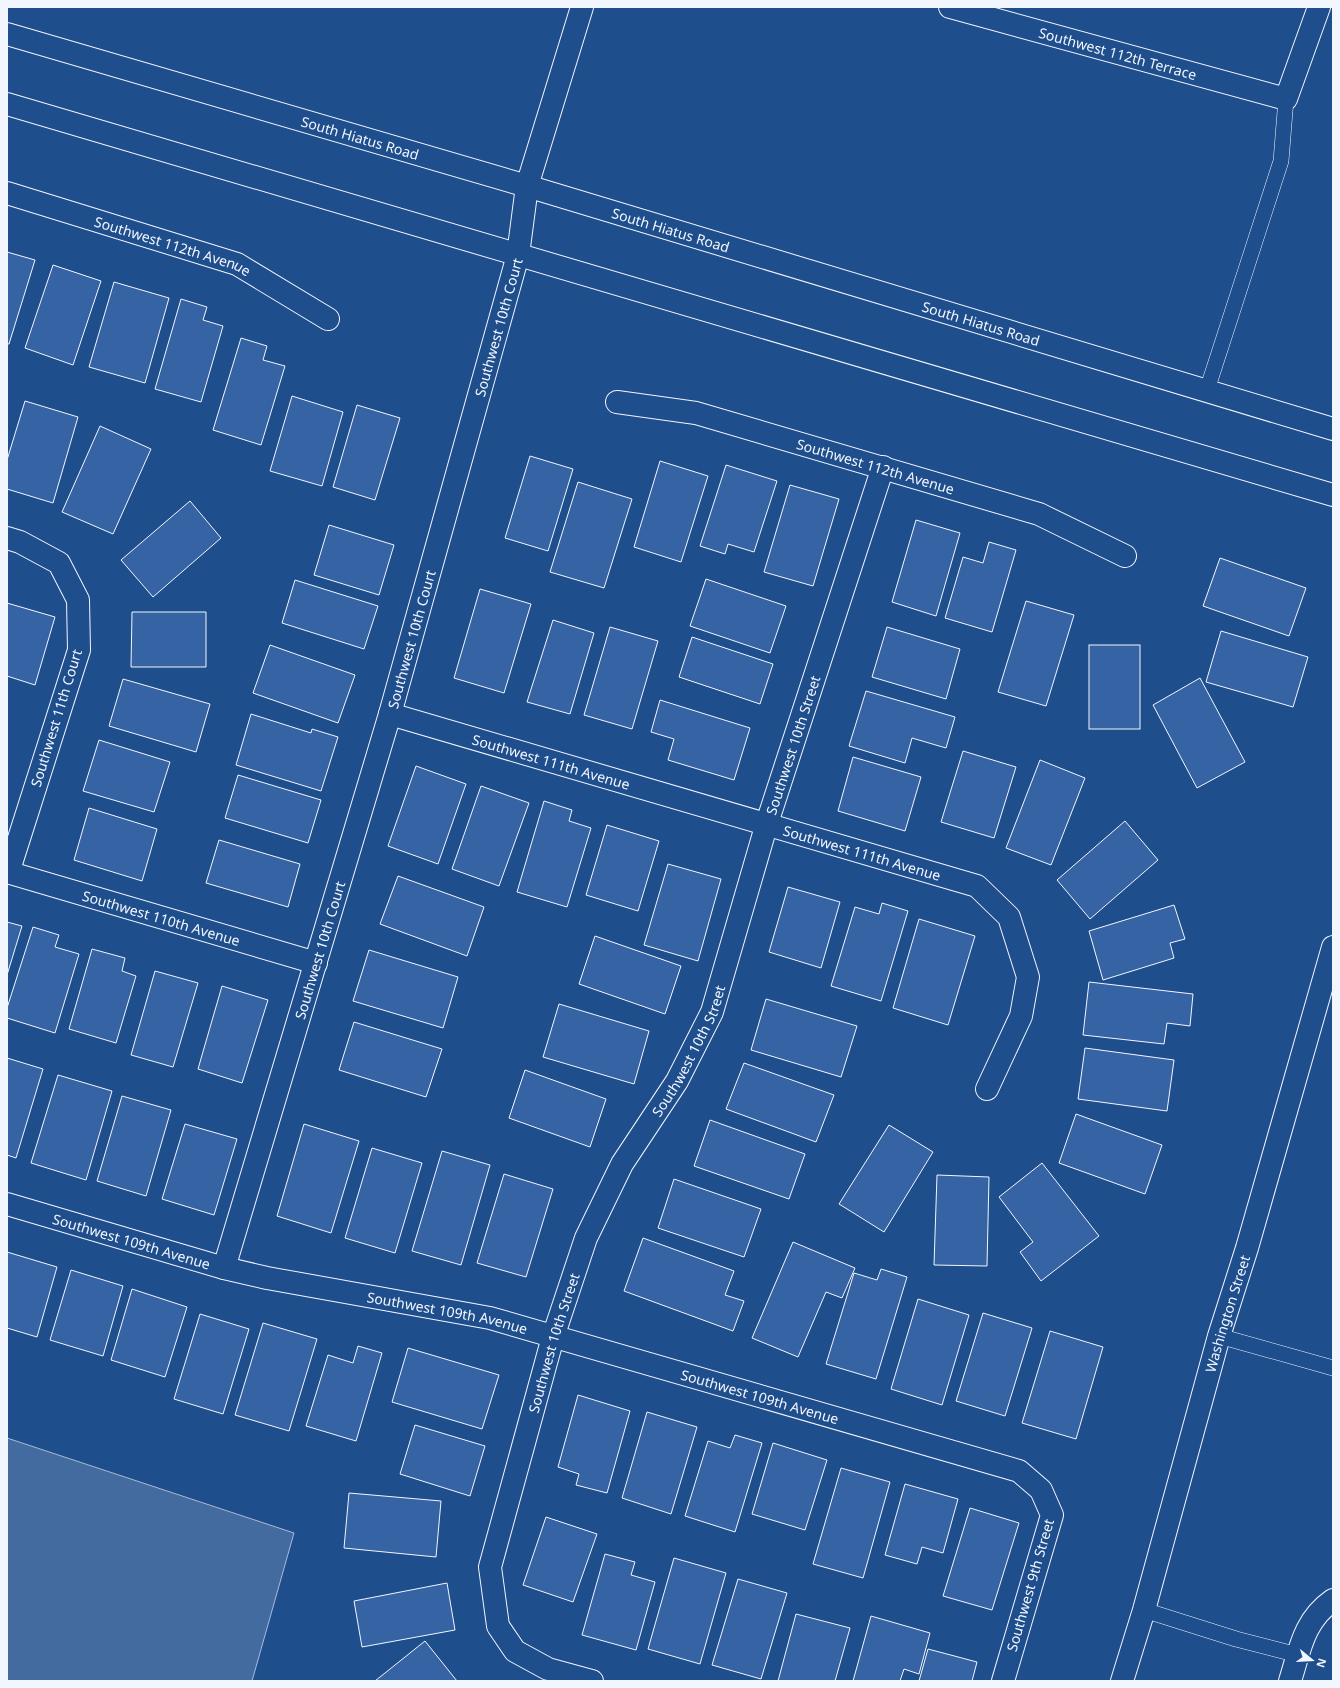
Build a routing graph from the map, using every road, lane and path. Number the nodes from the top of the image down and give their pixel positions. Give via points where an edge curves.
1 (582, 7) edge
2 (950, 7) edge
3 (1319, 7) edge
4 (7, 34) edge
5 (1286, 99) junction
6 (7, 104) edge
7 (527, 186) junction
8 (7, 193) edge
9 (518, 255) junction
10 (328, 319) dead end
11 (1207, 390) junction
12 (617, 402) dead end
13 (1333, 429) edge
14 (883, 467) junction
15 (1333, 495) edge
16 (7, 538) edge
17 (1125, 556) dead end
18 (390, 714) junction
19 (767, 823) junction
20 (8, 872) edge
21 (1333, 947) edge
22 (316, 963) junction
23 (987, 1089) dead end
24 (7, 1204) edge
25 (224, 1268) junction
26 (1219, 1336) junction
27 (553, 1337) junction
28 (1333, 1368) edge
29 (1041, 1490) joint
30 (1333, 1600) edge
31 (1144, 1610) junction
32 (1298, 1655) junction
33 (592, 1681) edge
34 (1003, 1681) edge
35 (1122, 1681) edge
36 (1290, 1681) edge

1 - 7 street, Southwest 10th Court
2 - 5 street, Southwest 112th Terrace
3 - 5 street
4 - 7 street, South Hiatus Road
5 - 11 lane via 1281,161
6 - 9 street
7 - 9 street, Southwest 10th Court
7 - 11 street, South Hiatus Road
8 - 10 street, Southwest 112th Avenue via 237,264
9 - 15 street
9 - 18 street, Southwest 10th Court
11 - 13 street, South Hiatus Road
12 - 14 street, Southwest 112th Avenue via 696,412
14 - 17 street, Southwest 112th Avenue via 1039,514
14 - 19 street, Southwest 10th Street
16 - 20 street, Southwest 11th Court via 20,542 59,563 78,600 79,650
18 - 19 street, Southwest 111th Avenue
18 - 22 street, Southwest 10th Court
19 - 23 street, Southwest 111th Avenue via 977,886 1009,917 1028,977 1021,1016
19 - 27 street, Southwest 10th Street via 712,1012 677,1081 622,1164 586,1238
20 - 22 street, Southwest 110th Avenue
21 - 26 street, Washington Street via 1250,1240
22 - 25 street, Southwest 10th Court
24 - 25 street, Southwest 109th Avenue
25 - 27 street, Southwest 109th Avenue via 490,1318
26 - 28 lane
26 - 31 street, Washington Street
27 - 29 street, Southwest 109th Avenue via 1019,1471
27 - 33 street, Southwest 10th Street via 490,1567 498,1626 515,1651 548,1669
29 - 34 street, Southwest 9th Street via 1052,1515
30 - 32 street via 1322,1608 1310,1623
31 - 32 lane via 1236,1639
31 - 35 street, Washington Street
32 - 36 street

